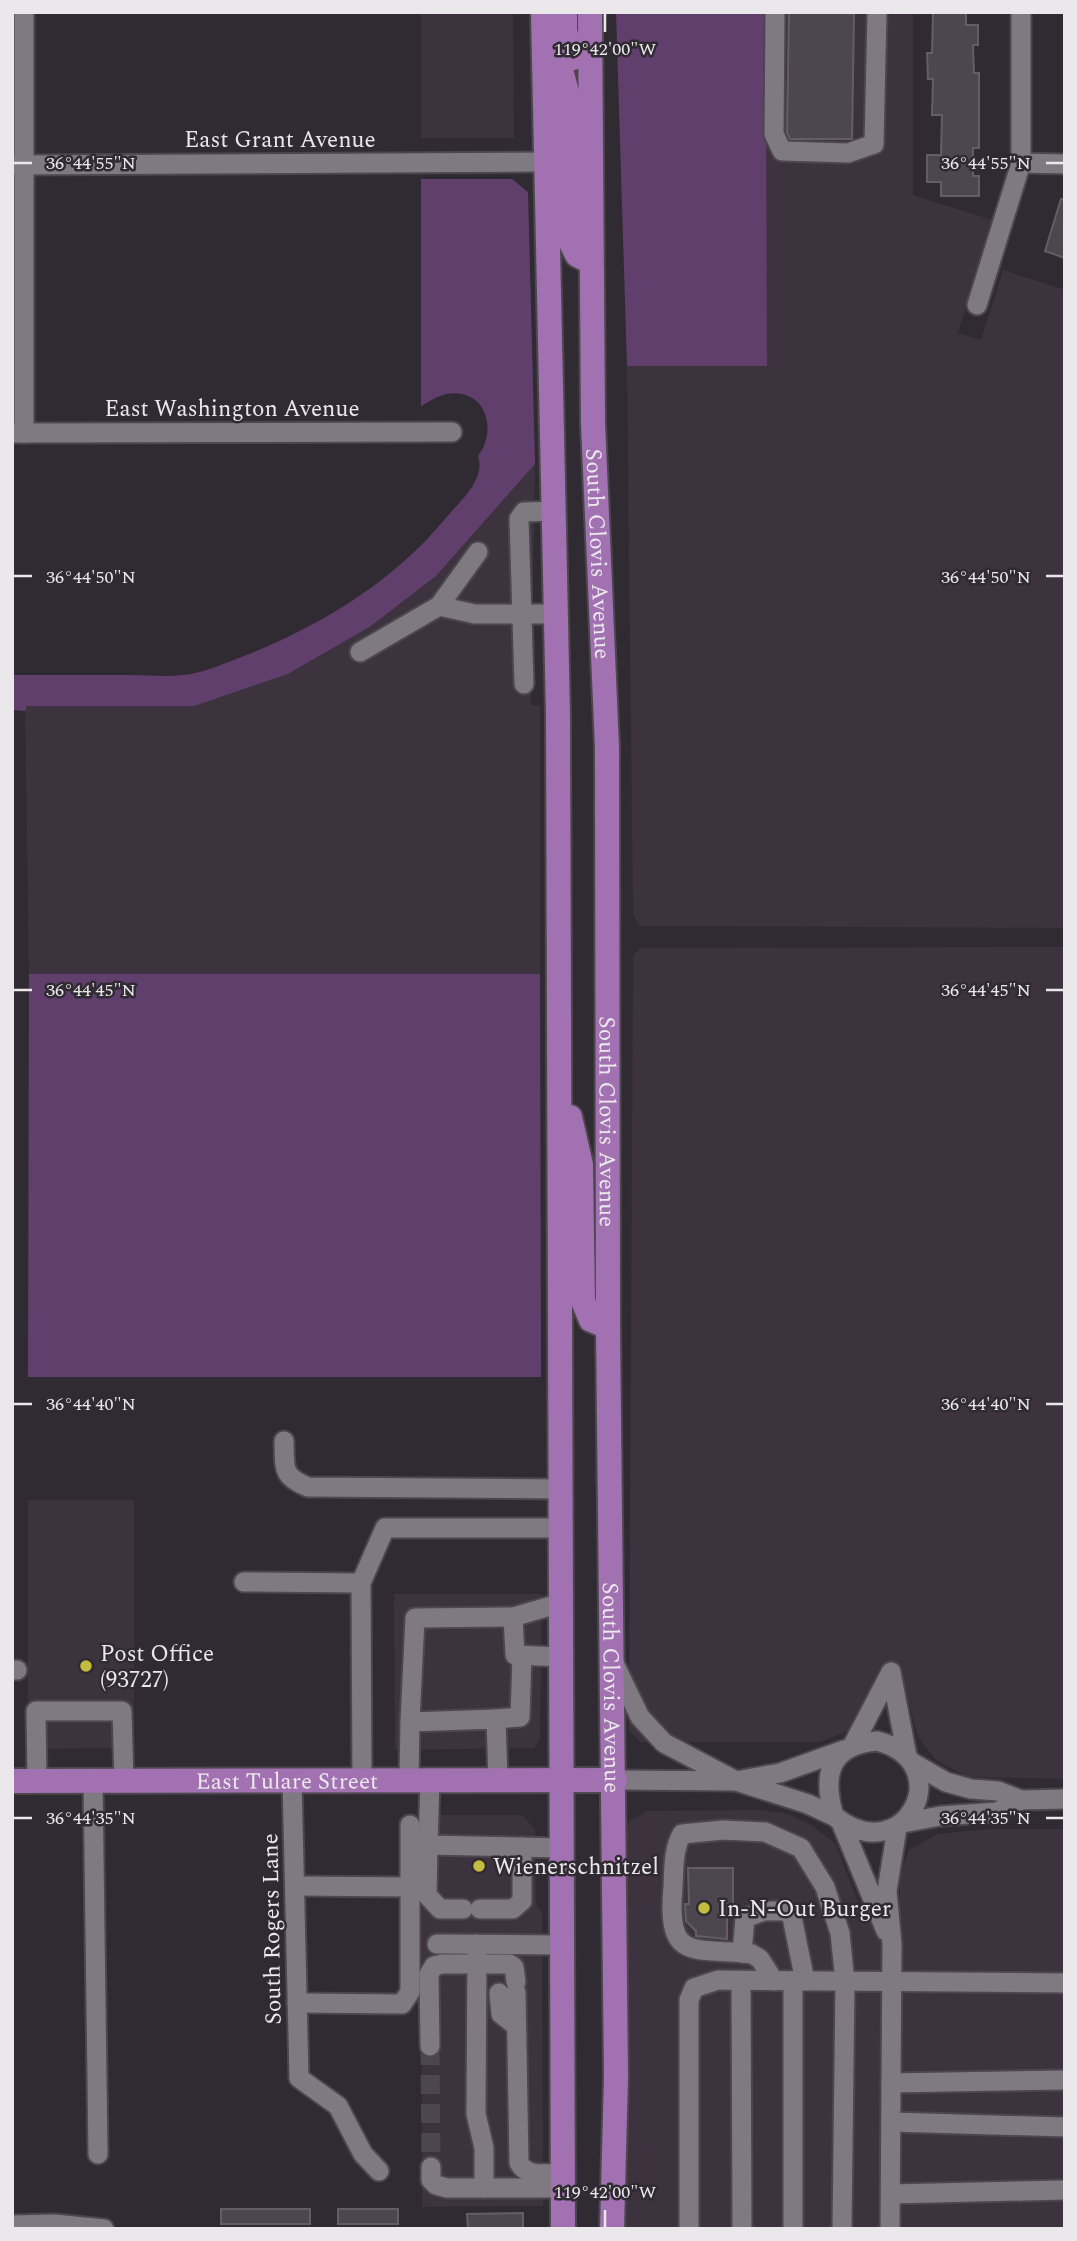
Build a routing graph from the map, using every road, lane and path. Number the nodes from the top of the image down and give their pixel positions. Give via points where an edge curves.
1 (24, 12) edge
2 (544, 12) edge
3 (565, 12) edge
4 (590, 12) edge
5 (775, 12) edge
6 (877, 12) edge
7 (1021, 12) edge
8 (589, 113) junction
9 (547, 162) junction
10 (1021, 163) junction
11 (1065, 164) edge
12 (18, 165) edge
13 (591, 262) junction
14 (977, 305) dead end
15 (452, 432) dead end
16 (18, 433) edge
17 (554, 511) junction
18 (478, 552) dead end
19 (439, 606) junction
20 (521, 614) junction
21 (556, 614) junction
22 (360, 652) dead end
23 (524, 684) dead end
24 (560, 1075) junction
25 (608, 1327) junction
26 (284, 1441) dead end
27 (561, 1489) junction
28 (561, 1528) junction
29 (244, 1582) dead end
30 (361, 1583) junction
31 (561, 1603) junction
32 (513, 1617) junction
33 (522, 1656) junction
34 (561, 1657) junction
35 (614, 1663) junction
36 (496, 1719) junction
37 (410, 1722) junction
38 (850, 1747) junction
39 (910, 1760) junction
40 (419, 1779) junction
41 (498, 1779) junction
42 (562, 1779) junction
43 (292, 1780) junction
44 (362, 1780) junction
45 (615, 1780) junction
46 (12, 1781) edge
47 (37, 1781) junction
48 (93, 1781) junction
49 (124, 1781) junction
50 (736, 1781) junction
51 (1065, 1799) edge
52 (1021, 1800) junction
53 (838, 1819) junction
54 (410, 1825) dead end
55 (900, 1825) junction
56 (428, 1845) junction
57 (522, 1847) junction
58 (562, 1848) junction
59 (295, 1886) junction
60 (410, 1887) junction
61 (436, 1944) dead end
62 (892, 1944) junction
63 (562, 1945) junction
64 (742, 1953) junction
65 (477, 1954) junction
66 (741, 1980) junction
67 (791, 1981) junction
68 (845, 1982) junction
69 (892, 1983) junction
70 (1065, 1983) edge
71 (297, 2003) junction
72 (430, 2046) tunnel mouth
73 (1065, 2080) edge
74 (891, 2083) junction
75 (891, 2122) junction
76 (1065, 2127) edge
77 (97, 2154) dead end
78 (430, 2167) dead end
79 (379, 2171) dead end
80 (563, 2180) junction
81 (484, 2188) junction
82 (1065, 2190) edge
83 (891, 2193) junction
84 (12, 2225) edge
85 (104, 2229) edge
86 (563, 2229) edge
87 (612, 2229) edge
88 (689, 2229) edge
89 (742, 2229) edge
90 (793, 2229) edge
91 (842, 2229) edge
92 (890, 2229) edge

1 - 12 street
2 - 9 main road, South Clovis Avenue
2 - 13 main road via 568,96 570,241 578,255
3 - 8 main road via 565,31
4 - 8 main road, South Clovis Avenue
5 - 6 street via 774,134 782,151 848,153 874,144
7 - 10 street
8 - 13 main road, South Clovis Avenue
9 - 12 street, East Grant Avenue
9 - 17 main road, South Clovis Avenue
10 - 11 street
10 - 14 street
12 - 16 street
13 - 25 main road, South Clovis Avenue via 607,747
15 - 16 street, East Washington Avenue
17 - 20 street via 524,512 519,519
17 - 21 main road, South Clovis Avenue
18 - 19 street
19 - 20 street via 475,614
19 - 22 street
20 - 21 street
20 - 23 street
21 - 24 main road, South Clovis Avenue
24 - 25 main road via 581,1166 583,1301 591,1320
24 - 27 main road, South Clovis Avenue
25 - 35 main road, South Clovis Avenue
26 - 27 street via 285,1472 308,1487
27 - 28 main road, South Clovis Avenue
28 - 30 street via 385,1528
28 - 31 main road, South Clovis Avenue
29 - 30 street
30 - 44 street
31 - 32 street
31 - 34 main road, South Clovis Avenue
32 - 33 street via 515,1656
32 - 37 street via 415,1618
33 - 34 street
33 - 36 street via 520,1717
34 - 42 main road, South Clovis Avenue
35 - 45 main road, South Clovis Avenue
35 - 50 street via 640,1717 658,1737
36 - 37 street
36 - 41 street
37 - 40 street
38 - 39 street via 877,1741 891,1745
38 - 39 street via 891,1672
38 - 50 street via 780,1773
38 - 53 street via 828,1775 827,1791
39 - 52 street via 946,1782
39 - 55 street via 919,1791 916,1805
40 - 41 main road, East Tulare Street
40 - 44 main road, East Tulare Street
40 - 56 street
41 - 42 main road, East Tulare Street
42 - 45 main road, East Tulare Street
42 - 58 main road, South Clovis Avenue
43 - 44 main road, East Tulare Street
43 - 49 main road, East Tulare Street
43 - 59 street, South Rogers Lane
45 - 50 street
45 - 87 main road, South Clovis Avenue
46 - 47 main road, East Tulare Street
47 - 48 main road, East Tulare Street
47 - 49 street via 36,1711 122,1711
48 - 49 main road, East Tulare Street
48 - 77 street
50 - 53 street via 808,1804
51 - 52 street
52 - 55 street via 997,1812
53 - 55 street via 869,1833
53 - 62 street
54 - 60 street
55 - 62 street via 887,1891
56 - 57 street
56 - 57 street via 427,1895 440,1909 513,1909 522,1901
57 - 58 street
58 - 63 main road, South Clovis Avenue
59 - 60 street
59 - 71 street, South Rogers Lane
60 - 71 street via 407,1998 401,2004
61 - 65 street
62 - 69 street
63 - 65 street
63 - 80 main road, South Clovis Avenue
64 - 67 street via 760,1959
64 - 67 street via 745,1918 765,1911 787,1911 792,1917
64 - 68 street via 696,1950 683,1944 674,1932 671,1905 676,1845 682,1834 765,1832 801,1848 825,1887 840,1933
65 - 72 street via 434,1966 429,1974
65 - 80 street via 506,1983 519,2038 519,2163 525,2172
65 - 81 street via 476,2114 484,2148
66 - 67 street
66 - 88 street via 706,1982 694,1988 690,2000
66 - 89 street
67 - 68 street
67 - 90 street
68 - 69 street
68 - 91 street
69 - 70 street
69 - 74 street
71 - 79 street, South Rogers Lane via 299,2078 338,2106 363,2154
73 - 74 street
74 - 75 street
75 - 76 street
75 - 83 street
78 - 81 street via 436,2185
80 - 81 street
80 - 86 main road, South Clovis Avenue
82 - 83 street
83 - 92 street
84 - 85 street

